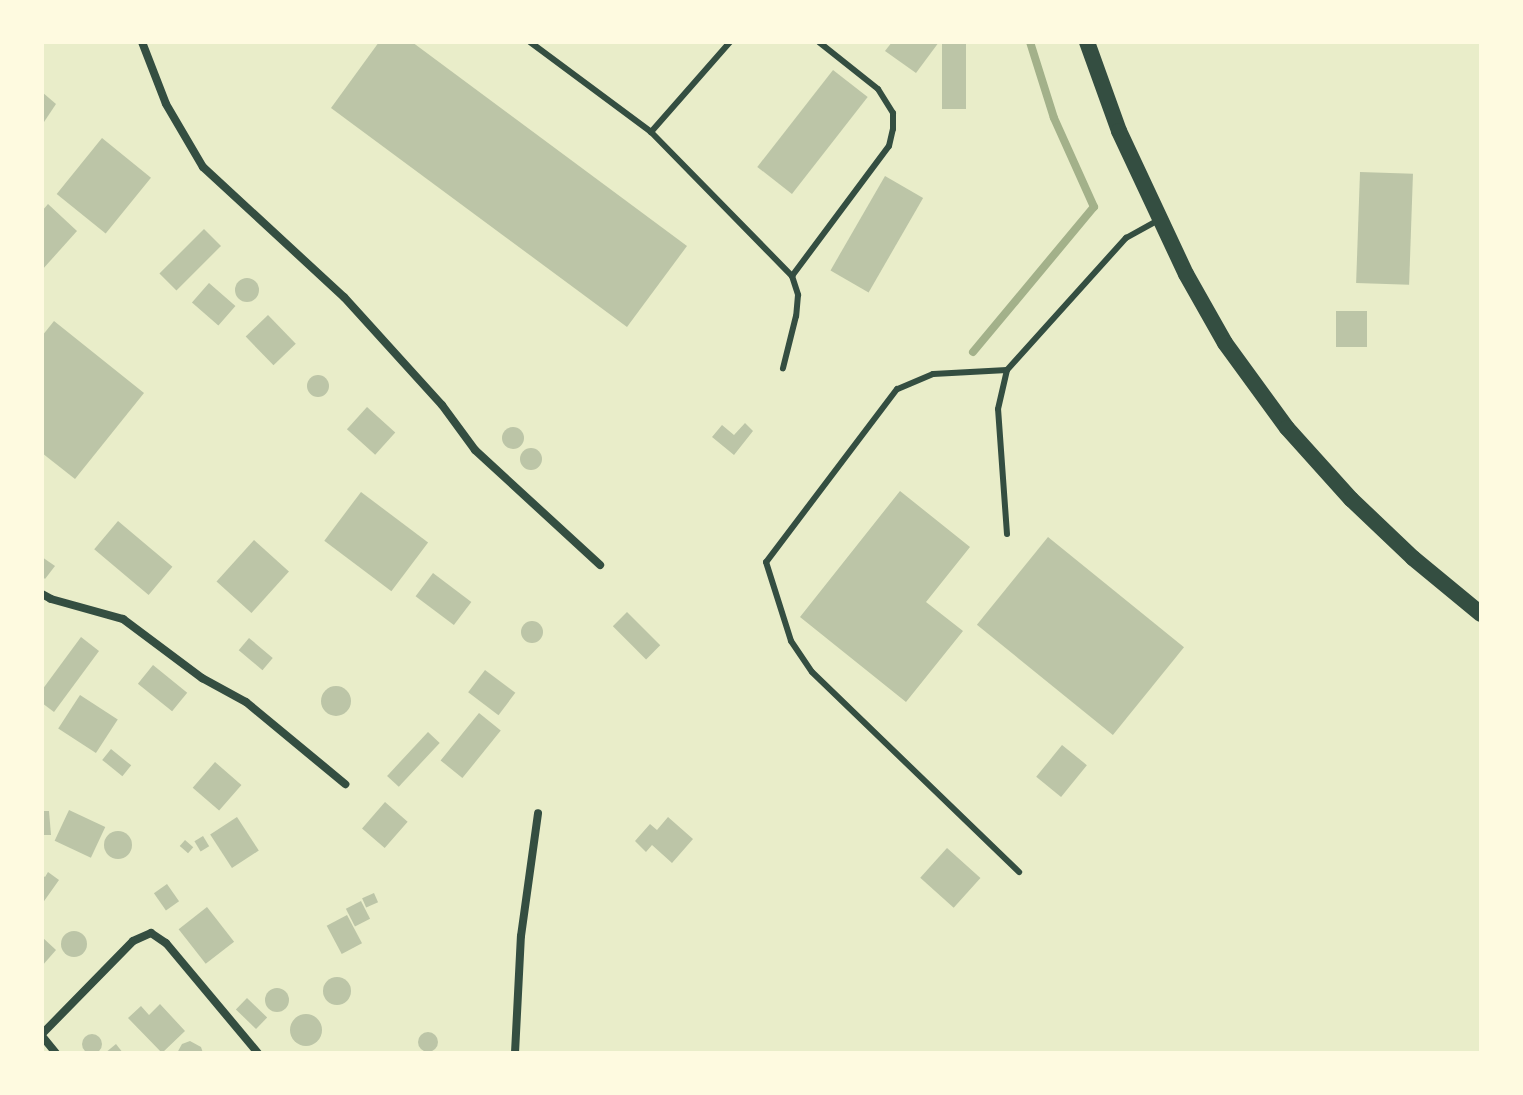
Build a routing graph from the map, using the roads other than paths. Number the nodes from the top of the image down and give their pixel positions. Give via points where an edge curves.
1 (142, 42) edge
2 (530, 42) edge
3 (730, 42) edge
4 (819, 42) edge
5 (1087, 42) edge
6 (651, 132) junction
7 (1160, 219) junction
8 (792, 276) junction
9 (783, 368) dead end
10 (1007, 370) junction
11 (1007, 534) dead end
12 (600, 565) dead end
13 (42, 594) edge
14 (1481, 614) edge
15 (345, 784) dead end
16 (538, 813) dead end
17 (1019, 872) dead end
18 (42, 1035) edge
19 (56, 1053) edge
20 (258, 1053) edge
21 (515, 1053) edge

1 - 12 street via 166,104 203,167 344,297 442,405 475,450
2 - 6 lane
3 - 6 lane
4 - 8 lane via 878,89 893,113 893,129 889,146
5 - 7 main road via 1119,131
6 - 8 lane
7 - 10 lane via 1126,238
7 - 14 main road via 1225,343 1287,428 1351,499
8 - 9 lane via 798,295 796,316
10 - 11 lane via 998,409
10 - 17 lane via 933,374 897,389 766,562 791,641 812,672
13 - 15 street via 123,619 202,678 246,702
16 - 21 street via 521,936
18 - 19 street
18 - 20 street via 133,941 151,933 166,943

